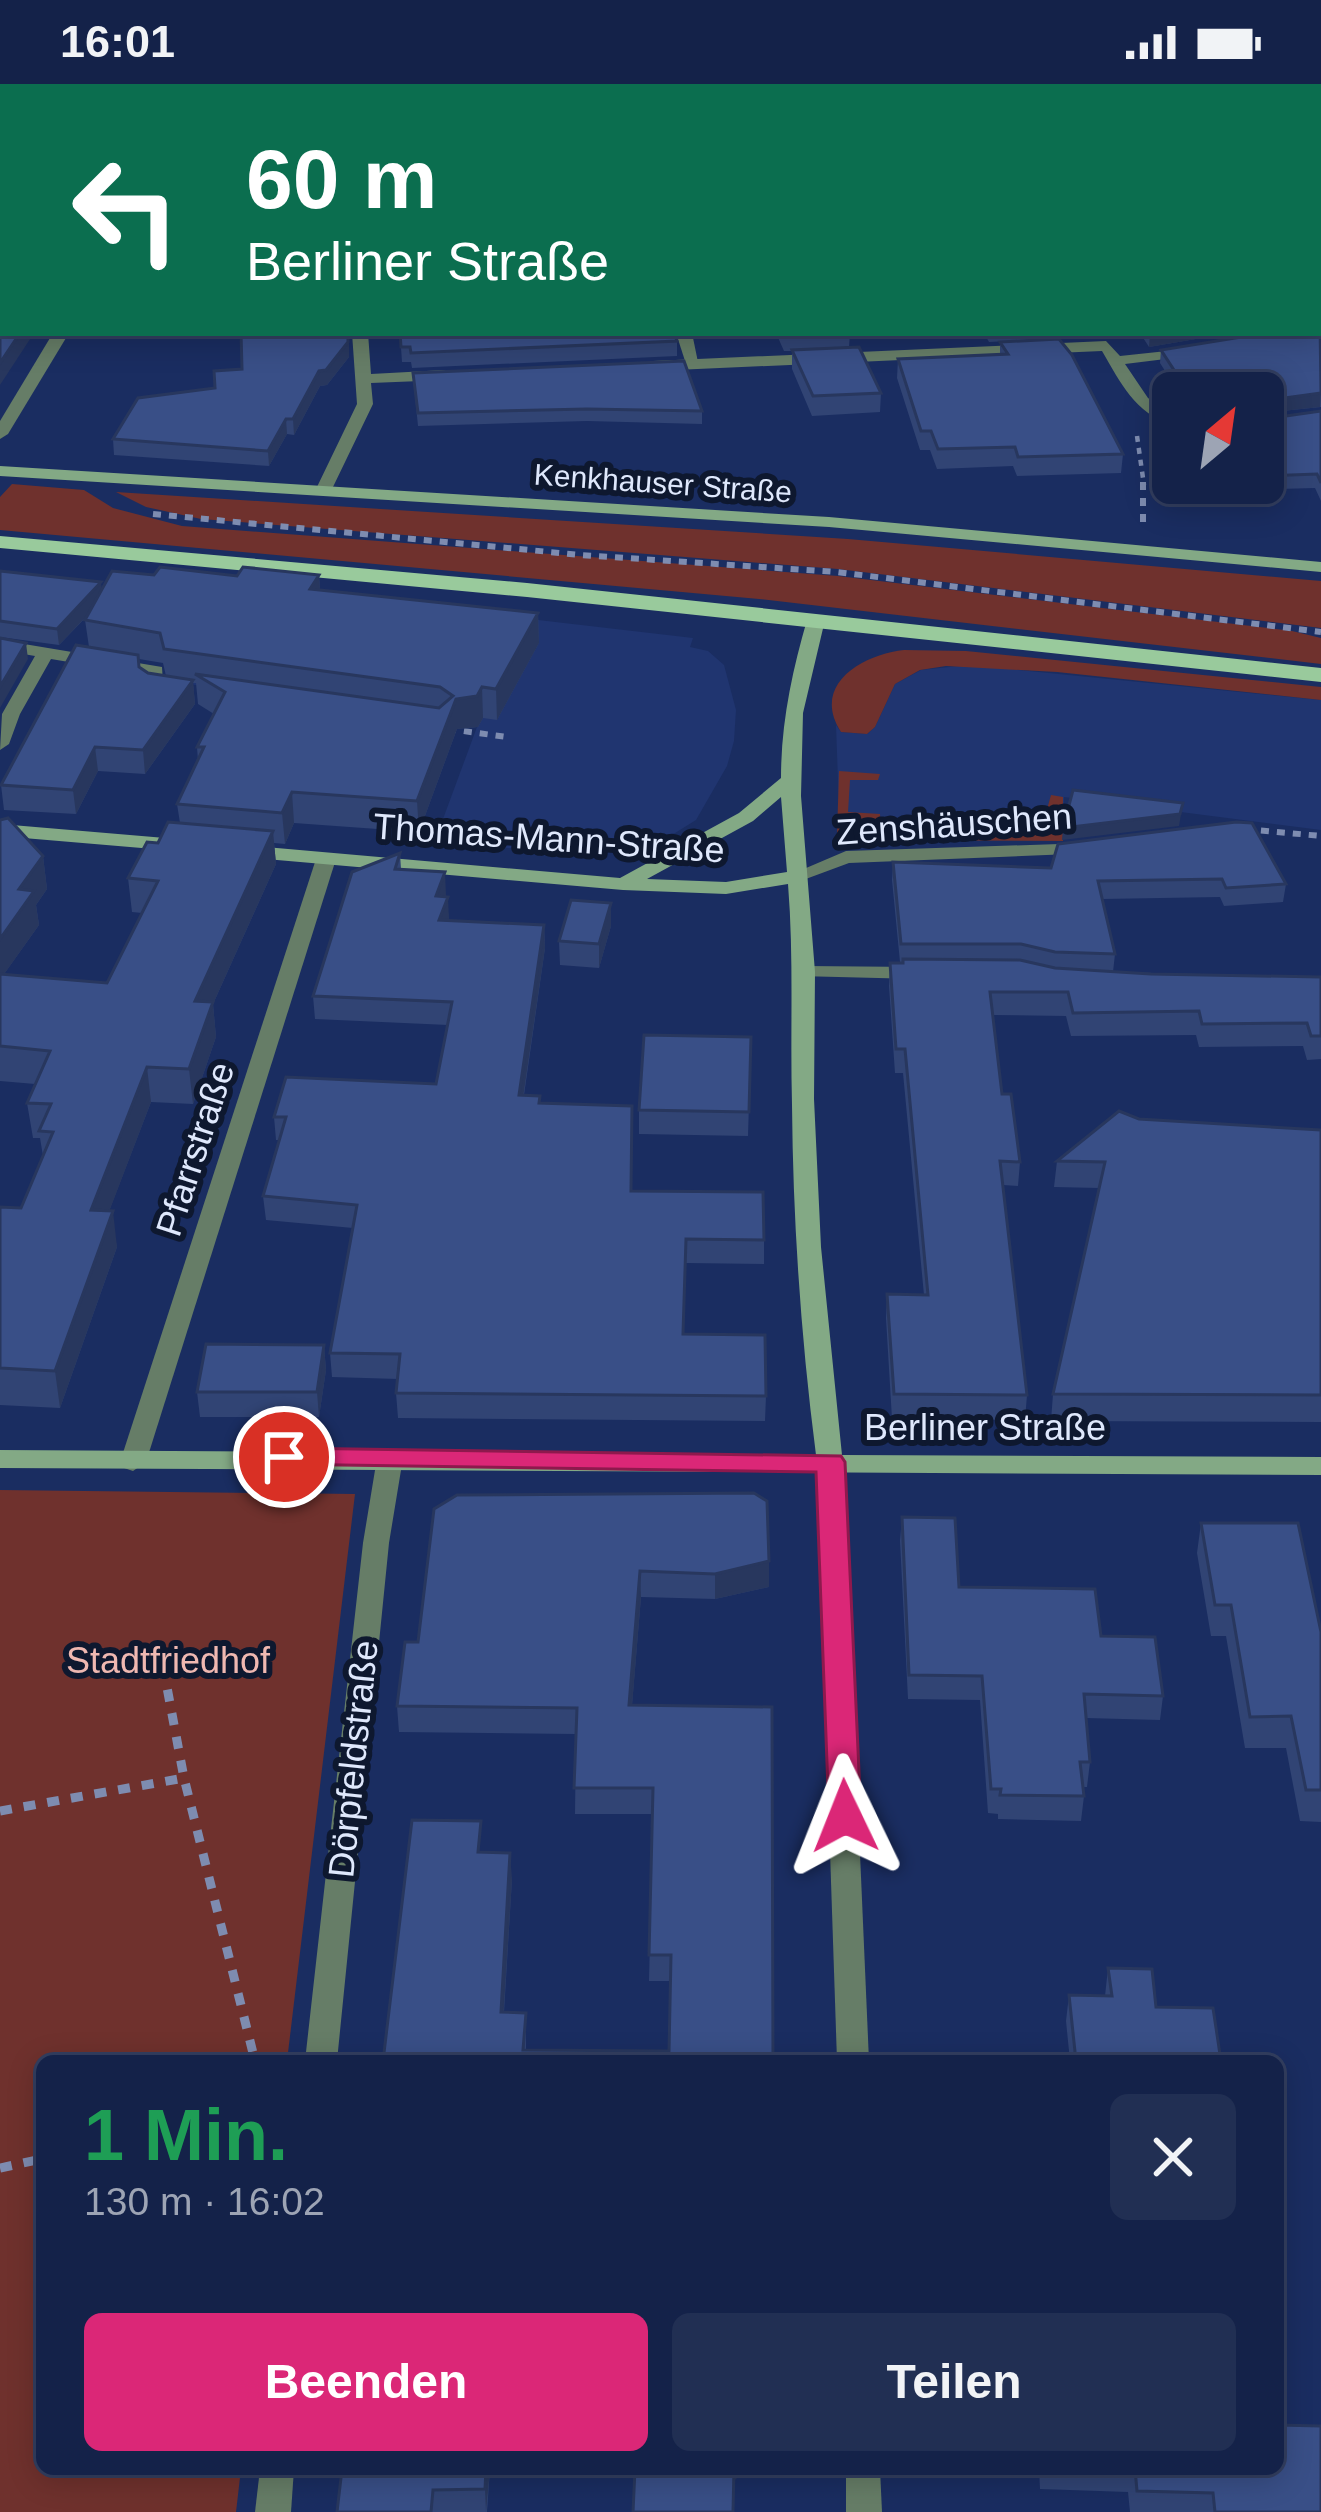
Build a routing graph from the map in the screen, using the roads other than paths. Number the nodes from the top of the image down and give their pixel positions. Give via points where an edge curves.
1 (59, 336) edge
2 (360, 336) edge
3 (685, 336) edge
4 (1107, 347) edge
5 (1201, 349) edge
6 (694, 364) junction
7 (623, 368) edge
8 (459, 375) edge
9 (365, 379) junction
10 (1152, 414) edge
11 (0, 434) edge
12 (0, 471) edge
13 (324, 489) junction
14 (0, 542) edge
15 (1321, 567) edge
16 (816, 620) junction
17 (0, 645) edge
18 (44, 656) junction
19 (1321, 675) edge
20 (196, 694) edge
21 (0, 744) edge
22 (787, 782) junction
23 (0, 830) edge
24 (1104, 848) edge
25 (326, 859) junction
26 (795, 878) junction
27 (622, 884) junction
28 (805, 972) junction
29 (948, 973) edge
30 (390, 1458) junction
31 (0, 1459) edge
32 (133, 1462) junction
33 (830, 1462) junction
34 (1321, 1466) edge
35 (322, 2055) edge
36 (854, 2055) edge
37 (276, 2475) edge
38 (862, 2475) edge
39 (272, 2512) edge
40 (864, 2512) edge

1 - 11 street
2 - 9 street
3 - 6 street
4 - 5 street
4 - 6 street
4 - 10 street
6 - 7 street
8 - 9 street
9 - 13 street via 365,404
12 - 13 street, Kenkhauser Straße
13 - 15 street, Kenkhauser Straße
14 - 16 main road
16 - 19 main road
16 - 22 street via 803,658
17 - 18 street
18 - 20 street via 156,671 153,687
18 - 21 street
22 - 26 street
22 - 27 street via 709,840
23 - 25 street, Thomas-Mann-Straße
24 - 26 street, Zenshäuschen via 846,857
25 - 27 street, Thomas-Mann-Straße
25 - 32 street, Pfarrstraße
26 - 27 street, Thomas-Mann-Straße via 726,888
26 - 28 street
28 - 29 street
28 - 33 street via 803,1114
30 - 32 street, Berliner Straße
30 - 33 street, Berliner Straße
30 - 35 street, Dörpfeldstraße
31 - 32 street, Berliner Straße
33 - 34 street, Berliner Straße
33 - 36 street
37 - 39 street
38 - 40 street

